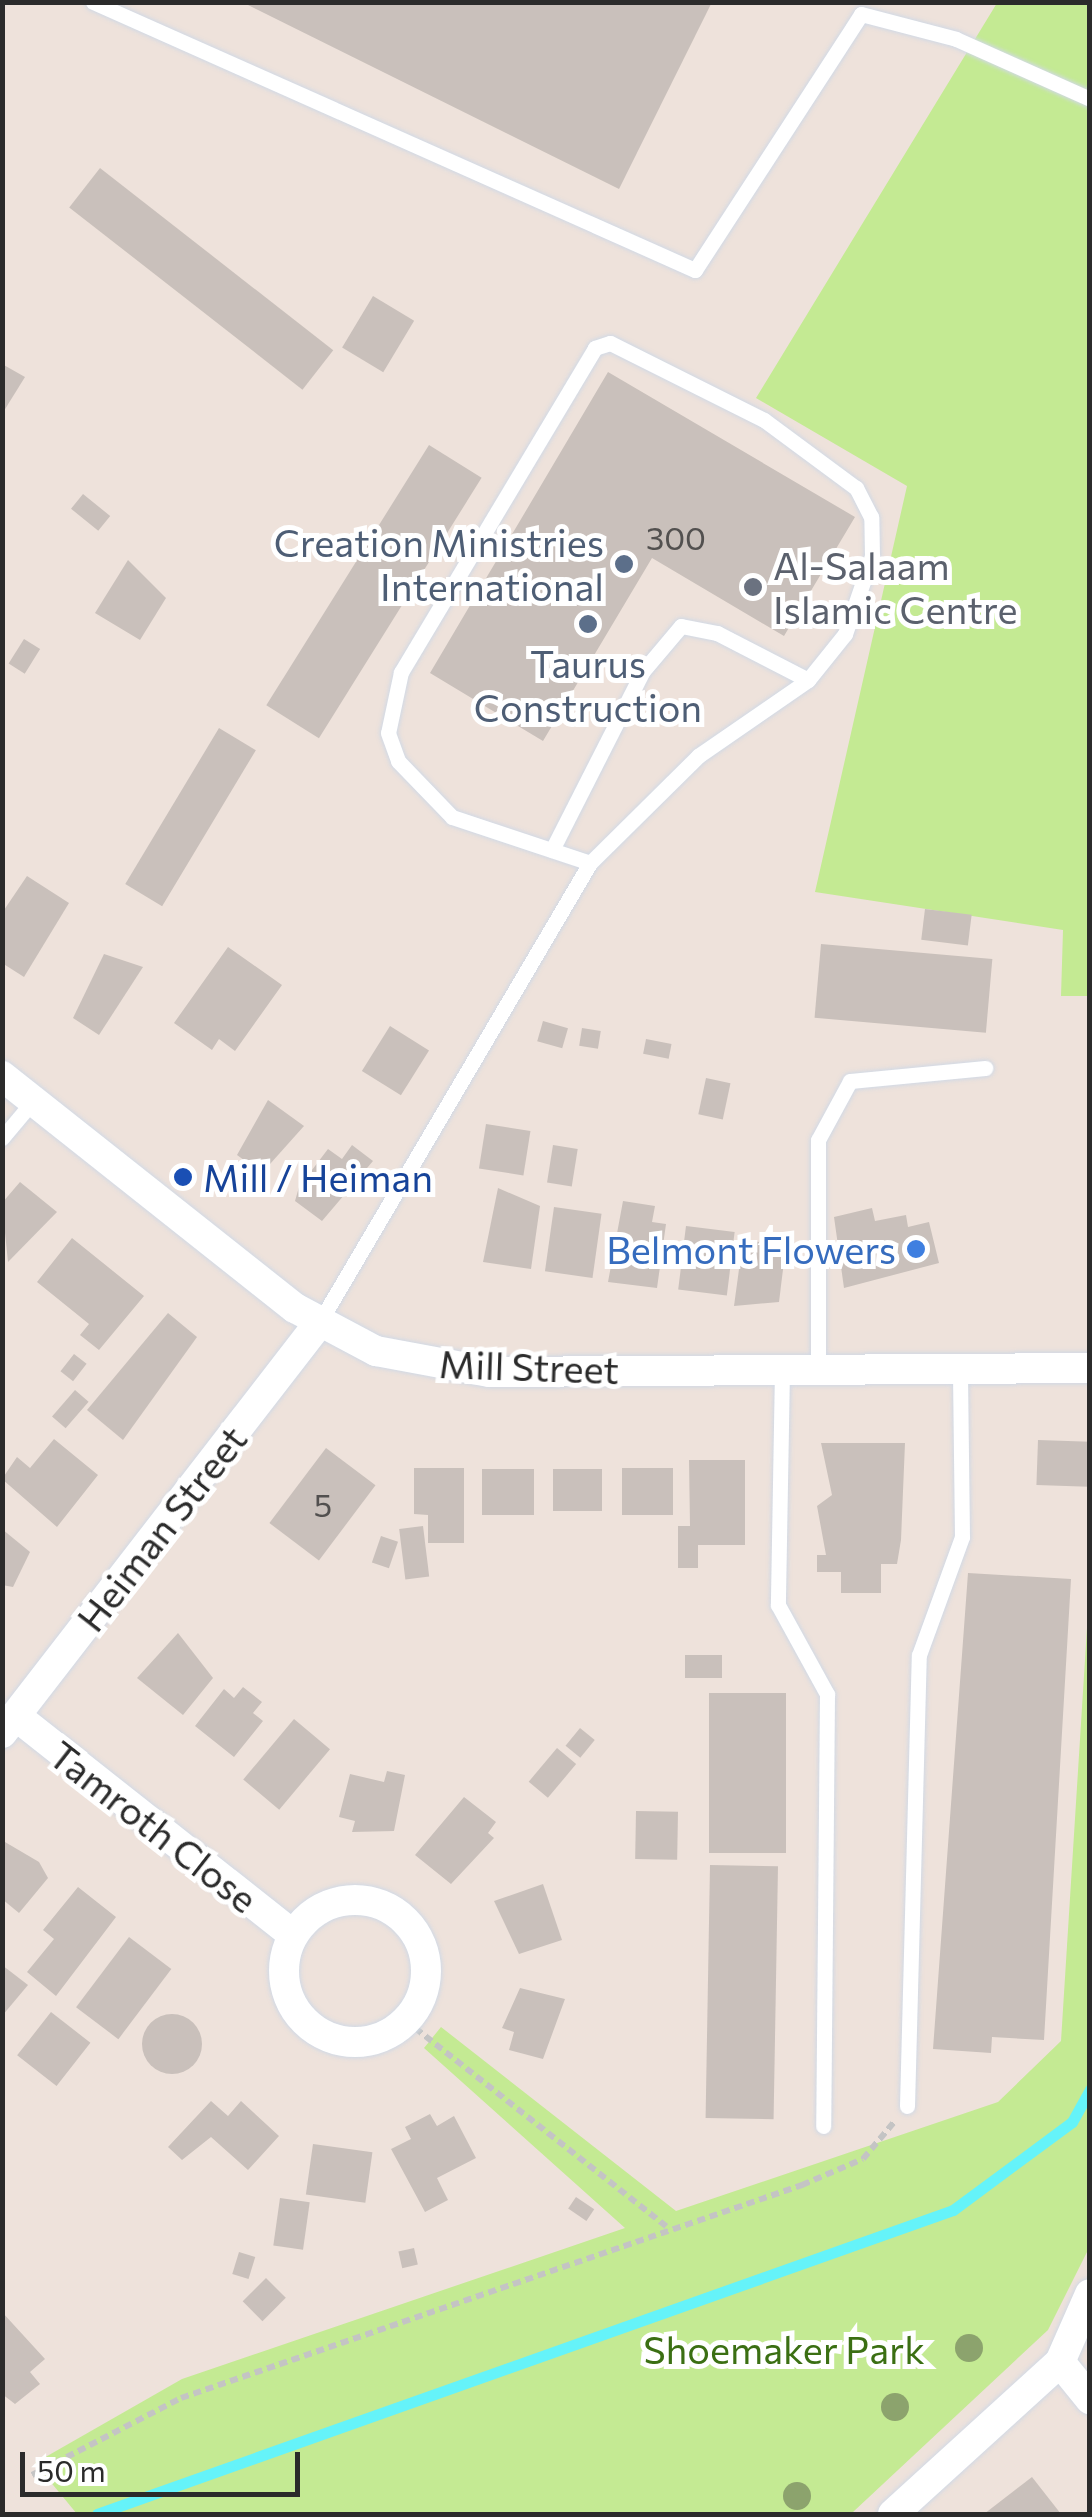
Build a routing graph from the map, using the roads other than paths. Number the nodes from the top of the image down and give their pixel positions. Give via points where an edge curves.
1 (93, 2) edge
2 (1090, 100) edge
3 (808, 680) junction
4 (552, 850) junction
5 (590, 862) junction
6 (985, 1068) dead end
7 (2, 1076) edge
8 (33, 1101) junction
9 (2, 1138) edge
10 (319, 1323) junction
11 (960, 1368) junction
12 (1090, 1368) edge
13 (782, 1369) junction
14 (818, 1369) junction
15 (9, 1725) edge
16 (292, 1934) junction
17 (907, 2106) road end
18 (823, 2126) dead end
19 (1090, 2294) edge
20 (1060, 2362) junction
21 (1090, 2399) edge
22 (893, 2514) edge

1 - 2 lane via 696,270 861,14 956,39
3 - 4 lane via 716,633 681,626 642,671
3 - 4 lane via 845,634 872,556 871,517 856,488 764,420 639,352 595,348 401,672 388,733 398,761 452,817
3 - 5 lane via 698,756
4 - 5 lane
5 - 10 lane
6 - 14 lane via 850,1081 818,1140
7 - 8 street, Mill Street
8 - 9 lane
8 - 10 street, Mill Street
10 - 13 street, Mill Street via 376,1351 489,1372
10 - 15 street, Heiman Street
11 - 12 street, Mill Street
11 - 14 street, Mill Street
11 - 17 lane via 962,1537 920,1655
13 - 14 street, Mill Street
13 - 18 lane via 778,1605 827,1694
15 - 16 street, Tamroth Close
16 - 16 street, Tamroth Close via 284,1983 303,2021 348,2042 390,2034 425,1988 426,1963 407,1921 362,1899 337,1901
19 - 20 street
20 - 21 street
20 - 22 street

